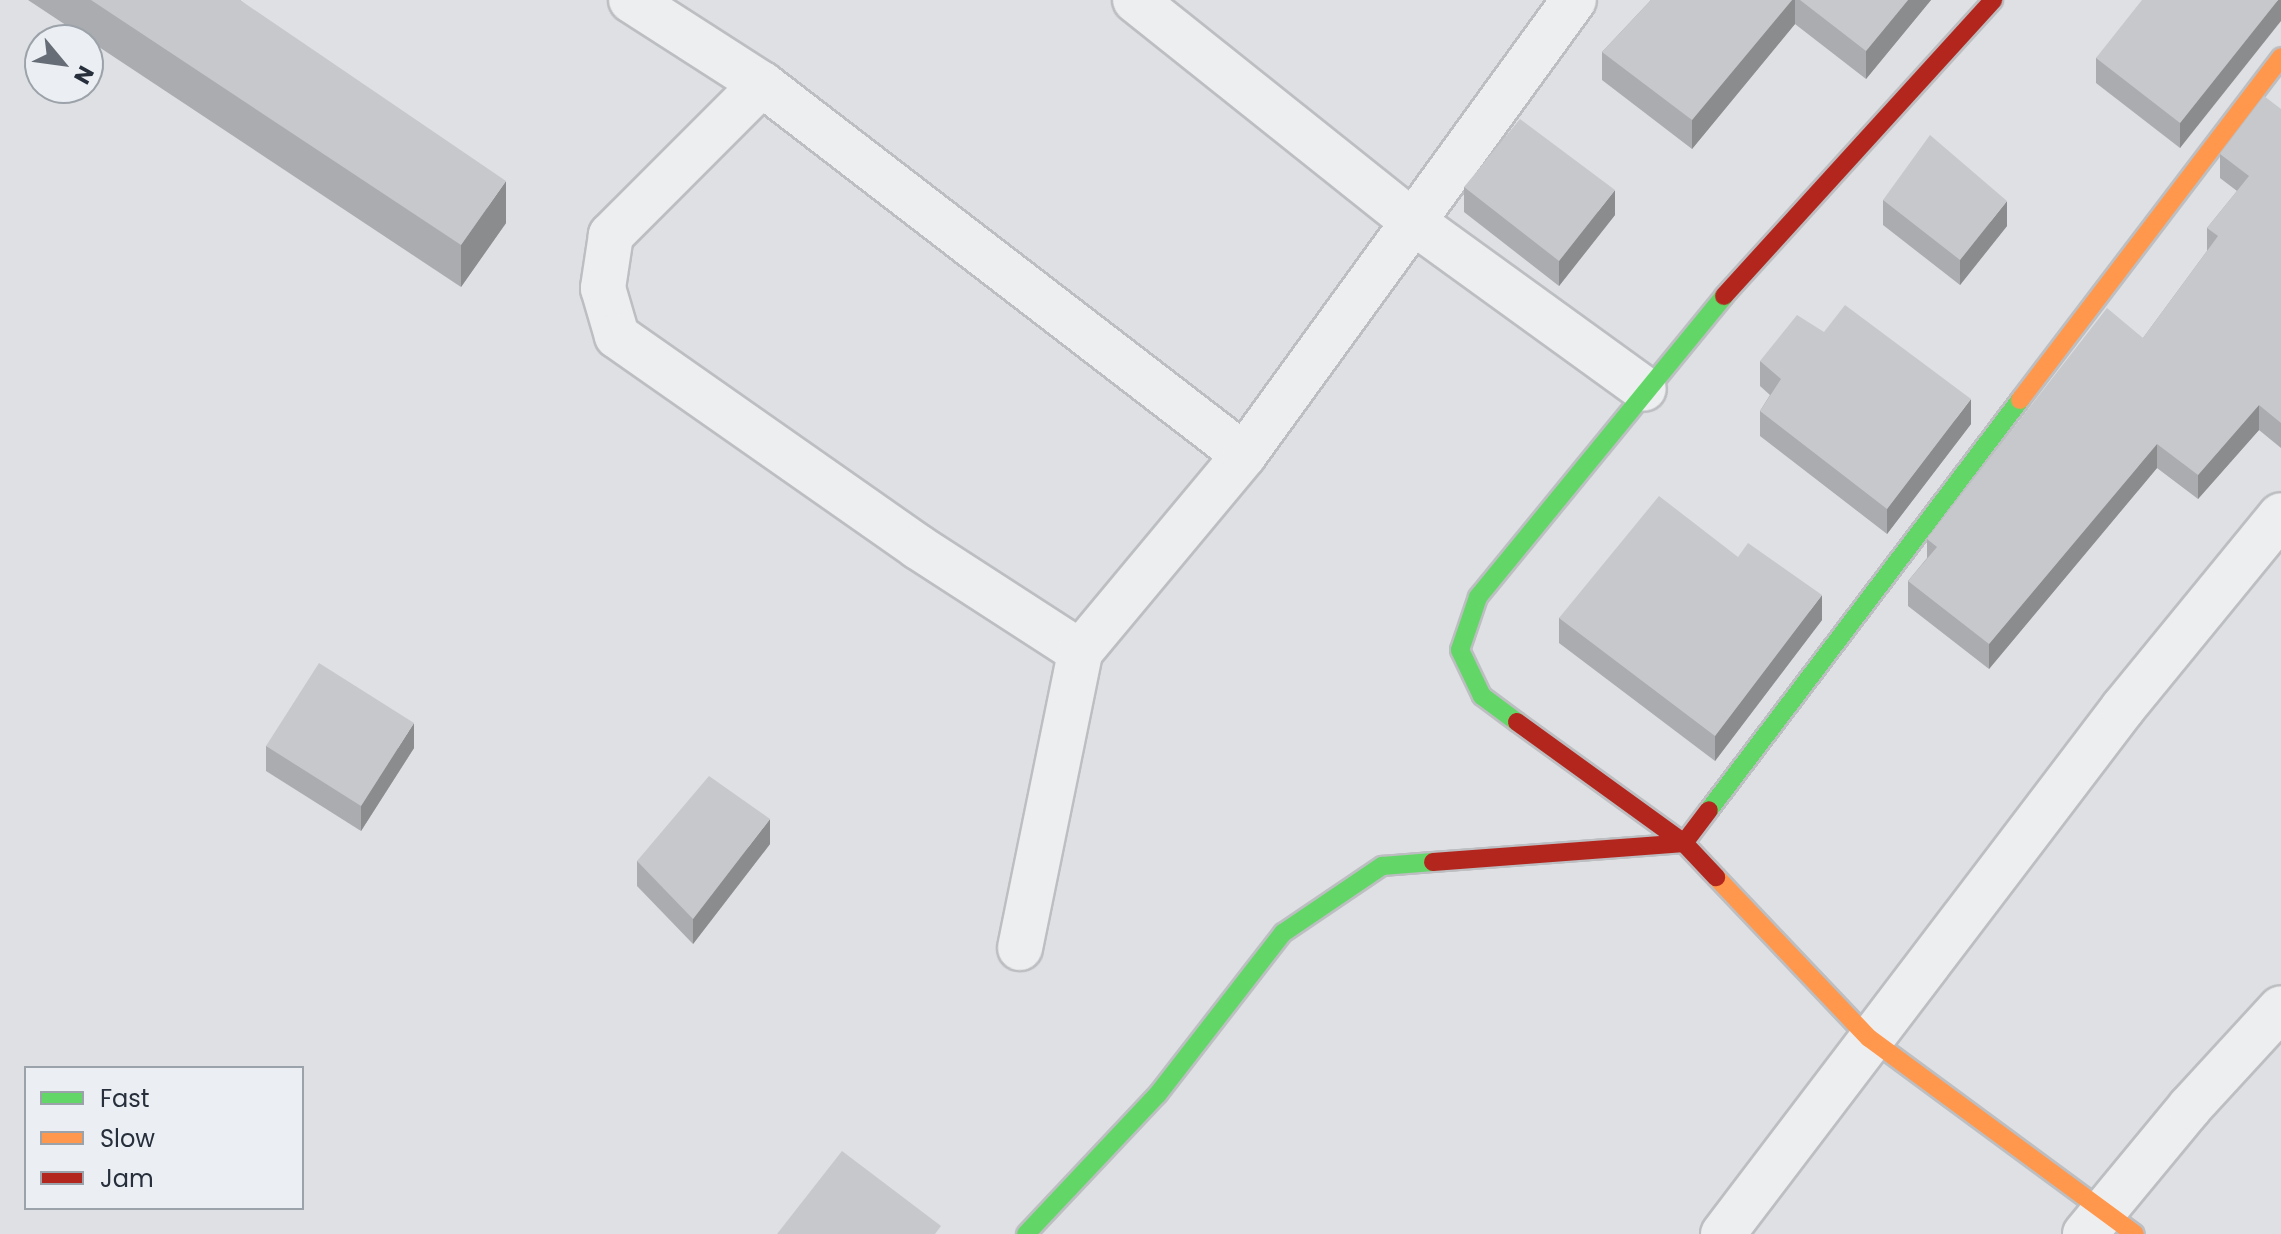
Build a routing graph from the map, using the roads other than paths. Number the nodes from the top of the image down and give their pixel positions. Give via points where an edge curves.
1 (631, 0) edge
2 (1135, 0) edge
3 (1574, 0) edge
4 (1993, 0) edge
5 (2281, 57) edge
6 (762, 84) junction
7 (1412, 221) junction
8 (1644, 389) junction
9 (1244, 455) junction
10 (2281, 515) edge
11 (1080, 652) junction
12 (1684, 843) junction
13 (1020, 948) dead end
14 (2281, 1008) edge
15 (1869, 1038) junction
16 (2107, 1226) edge
17 (1026, 1234) edge
18 (1723, 1234) edge

1 - 6 street
2 - 7 street
3 - 7 street
4 - 8 street via 1805,202
5 - 12 street
6 - 9 street
6 - 11 street via 611,235 603,288 617,336 918,547
7 - 8 street
7 - 9 street
8 - 12 street via 1478,597 1460,650 1482,696
9 - 11 street
10 - 15 street via 2123,708
11 - 13 street
12 - 15 street
12 - 17 street via 1382,866 1283,933 1158,1094
14 - 16 street
15 - 16 street
15 - 18 street

